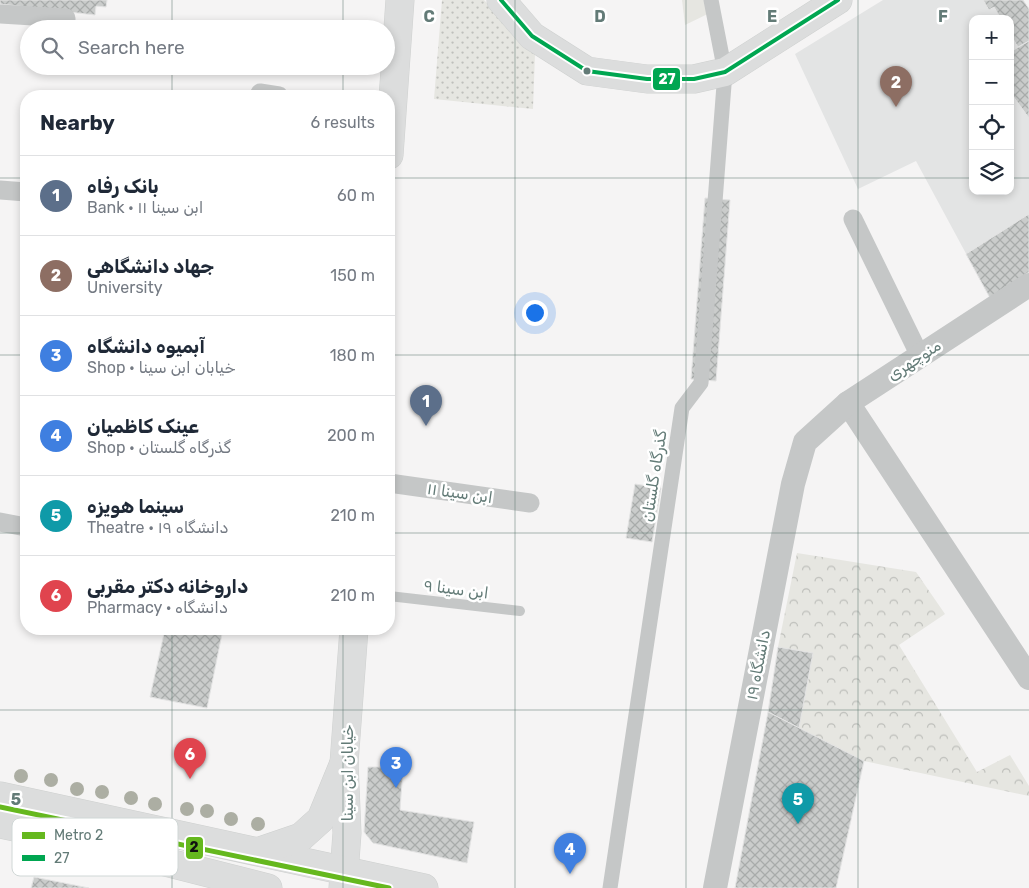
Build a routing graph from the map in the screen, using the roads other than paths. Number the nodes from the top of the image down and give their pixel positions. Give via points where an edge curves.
1 (400, 0) edge
2 (502, 0) edge
3 (711, 0) edge
4 (838, 0) edge
5 (0, 14) edge
6 (66, 20) edge
7 (395, 57) edge
8 (725, 72) junction
9 (393, 75) edge
10 (392, 90) edge
11 (0, 190) edge
12 (20, 192) edge
13 (853, 219) dead end
14 (1029, 285) edge
15 (920, 356) junction
16 (848, 403) junction
17 (805, 442) joint
18 (395, 484) edge
19 (530, 503) dead end
20 (0, 522) edge
21 (20, 526) edge
22 (395, 597) edge
23 (520, 611) dead end
24 (354, 635) edge
25 (1029, 678) edge
26 (344, 763) junction
27 (0, 796) edge
28 (103, 818) edge
29 (178, 834) edge
30 (230, 845) junction
31 (259, 852) junction
32 (178, 856) edge
33 (178, 867) edge
34 (343, 879) edge
35 (240, 884) edge
36 (268, 888) edge
37 (424, 888) edge
38 (610, 888) edge
39 (715, 888) edge

1 - 7 main road
2 - 8 main road via 532,36 587,71 647,79 694,80
3 - 8 street, گذرگاه گلستان
4 - 8 main road
5 - 6 street
8 - 38 street, گذرگاه گلستان via 701,383 682,408
9 - 10 main road
11 - 12 street
13 - 15 street
14 - 15 street, منوچهری
15 - 16 street, منوچهری
16 - 17 street, منوچهری
16 - 25 street
17 - 39 street, دانشگاه ۱۹ via 793,484
18 - 19 street, ابن سینا ۱۱
20 - 21 street
22 - 23 lane, ابن سینا ۹
24 - 26 main road, خیابان ابن سینا
26 - 31 main road via 321,819 301,837
26 - 34 main road, خیابان ابن سینا via 348,833
27 - 28 main road
29 - 30 main road
30 - 31 main road
30 - 32 main road via 234,857 225,863
31 - 34 main road
33 - 35 main road
34 - 37 main road
35 - 36 main road

